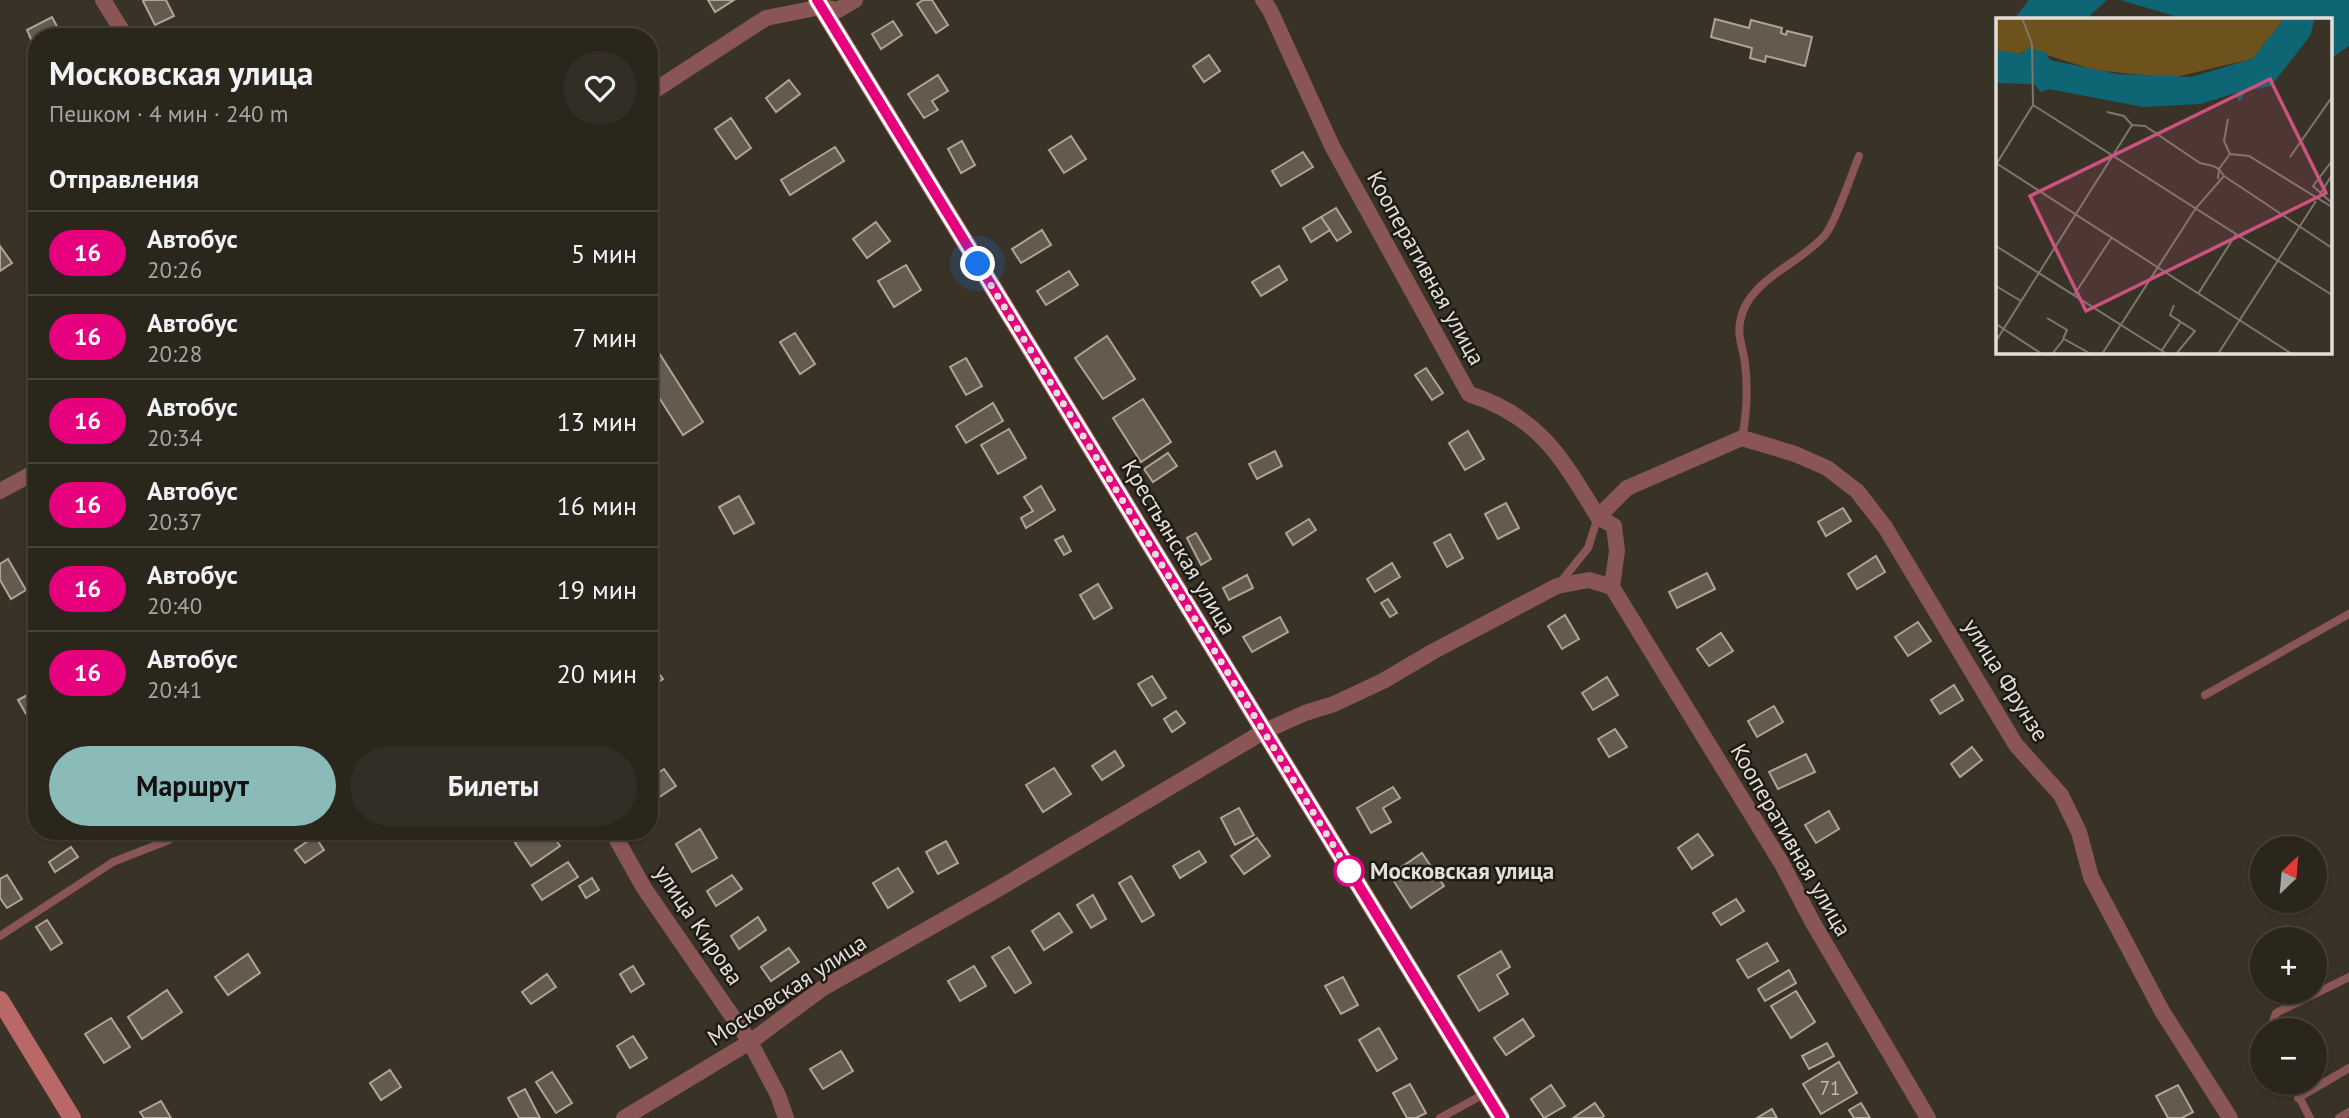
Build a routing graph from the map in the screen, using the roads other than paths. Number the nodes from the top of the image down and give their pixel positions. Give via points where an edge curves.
1 (103, 0) edge
2 (855, 0) edge
3 (1263, 0) edge
4 (819, 3) edge
5 (120, 28) edge
6 (658, 88) edge
7 (1859, 156) dead end
8 (1742, 438) junction
9 (28, 476) edge
10 (0, 491) edge
11 (1598, 517) junction
12 (1557, 586) junction
13 (1612, 587) junction
14 (2349, 614) edge
15 (2205, 695) dead end
16 (1264, 732) junction
17 (169, 840) edge
18 (617, 840) edge
19 (0, 936) edge
20 (2349, 977) edge
21 (0, 1000) edge
22 (2274, 1018) edge
23 (751, 1042) junction
24 (2349, 1068) edge
25 (1486, 1093) junction
26 (2297, 1095) edge
27 (2298, 1098) junction
28 (2349, 1112) edge
29 (72, 1118) edge
30 (624, 1118) edge
31 (786, 1118) edge
32 (1440, 1118) edge
33 (1501, 1118) edge
34 (1928, 1118) edge
35 (2230, 1118) edge
36 (2310, 1118) edge
37 (2339, 1118) edge

1 - 5 street
2 - 4 street via 838,10
3 - 11 street, Кооперативная улица via 1332,145 1469,394 1508,410 1539,432 1566,463
4 - 6 street via 766,18
4 - 16 street, Крестьянская улица
7 - 8 lane via 1827,234 1759,286 1744,310 1738,337 1745,362 1747,413
8 - 11 street via 1627,488
8 - 35 street, улица Фрунзе via 1827,468 1857,491 1885,527 2016,745 2061,795 2079,832 2091,877 2162,1011
9 - 10 street
11 - 12 lane via 1588,548
11 - 13 street via 1614,526 1617,551
12 - 13 street, Московская улица via 1589,580
12 - 16 street, Московская улица via 1383,681
13 - 34 street, Кооперативная улица via 1782,864
14 - 15 lane
16 - 23 street, Московская улица via 823,988
16 - 25 street, Крестьянская улица
17 - 19 lane via 113,862
18 - 23 street, улица Кирова
20 - 22 lane via 2276,1013
21 - 29 street
23 - 30 street, Московская улица
23 - 31 street, улица Кирова
24 - 27 lane
25 - 32 lane
25 - 33 street, Крестьянская улица
26 - 27 lane
27 - 36 lane
28 - 37 lane

